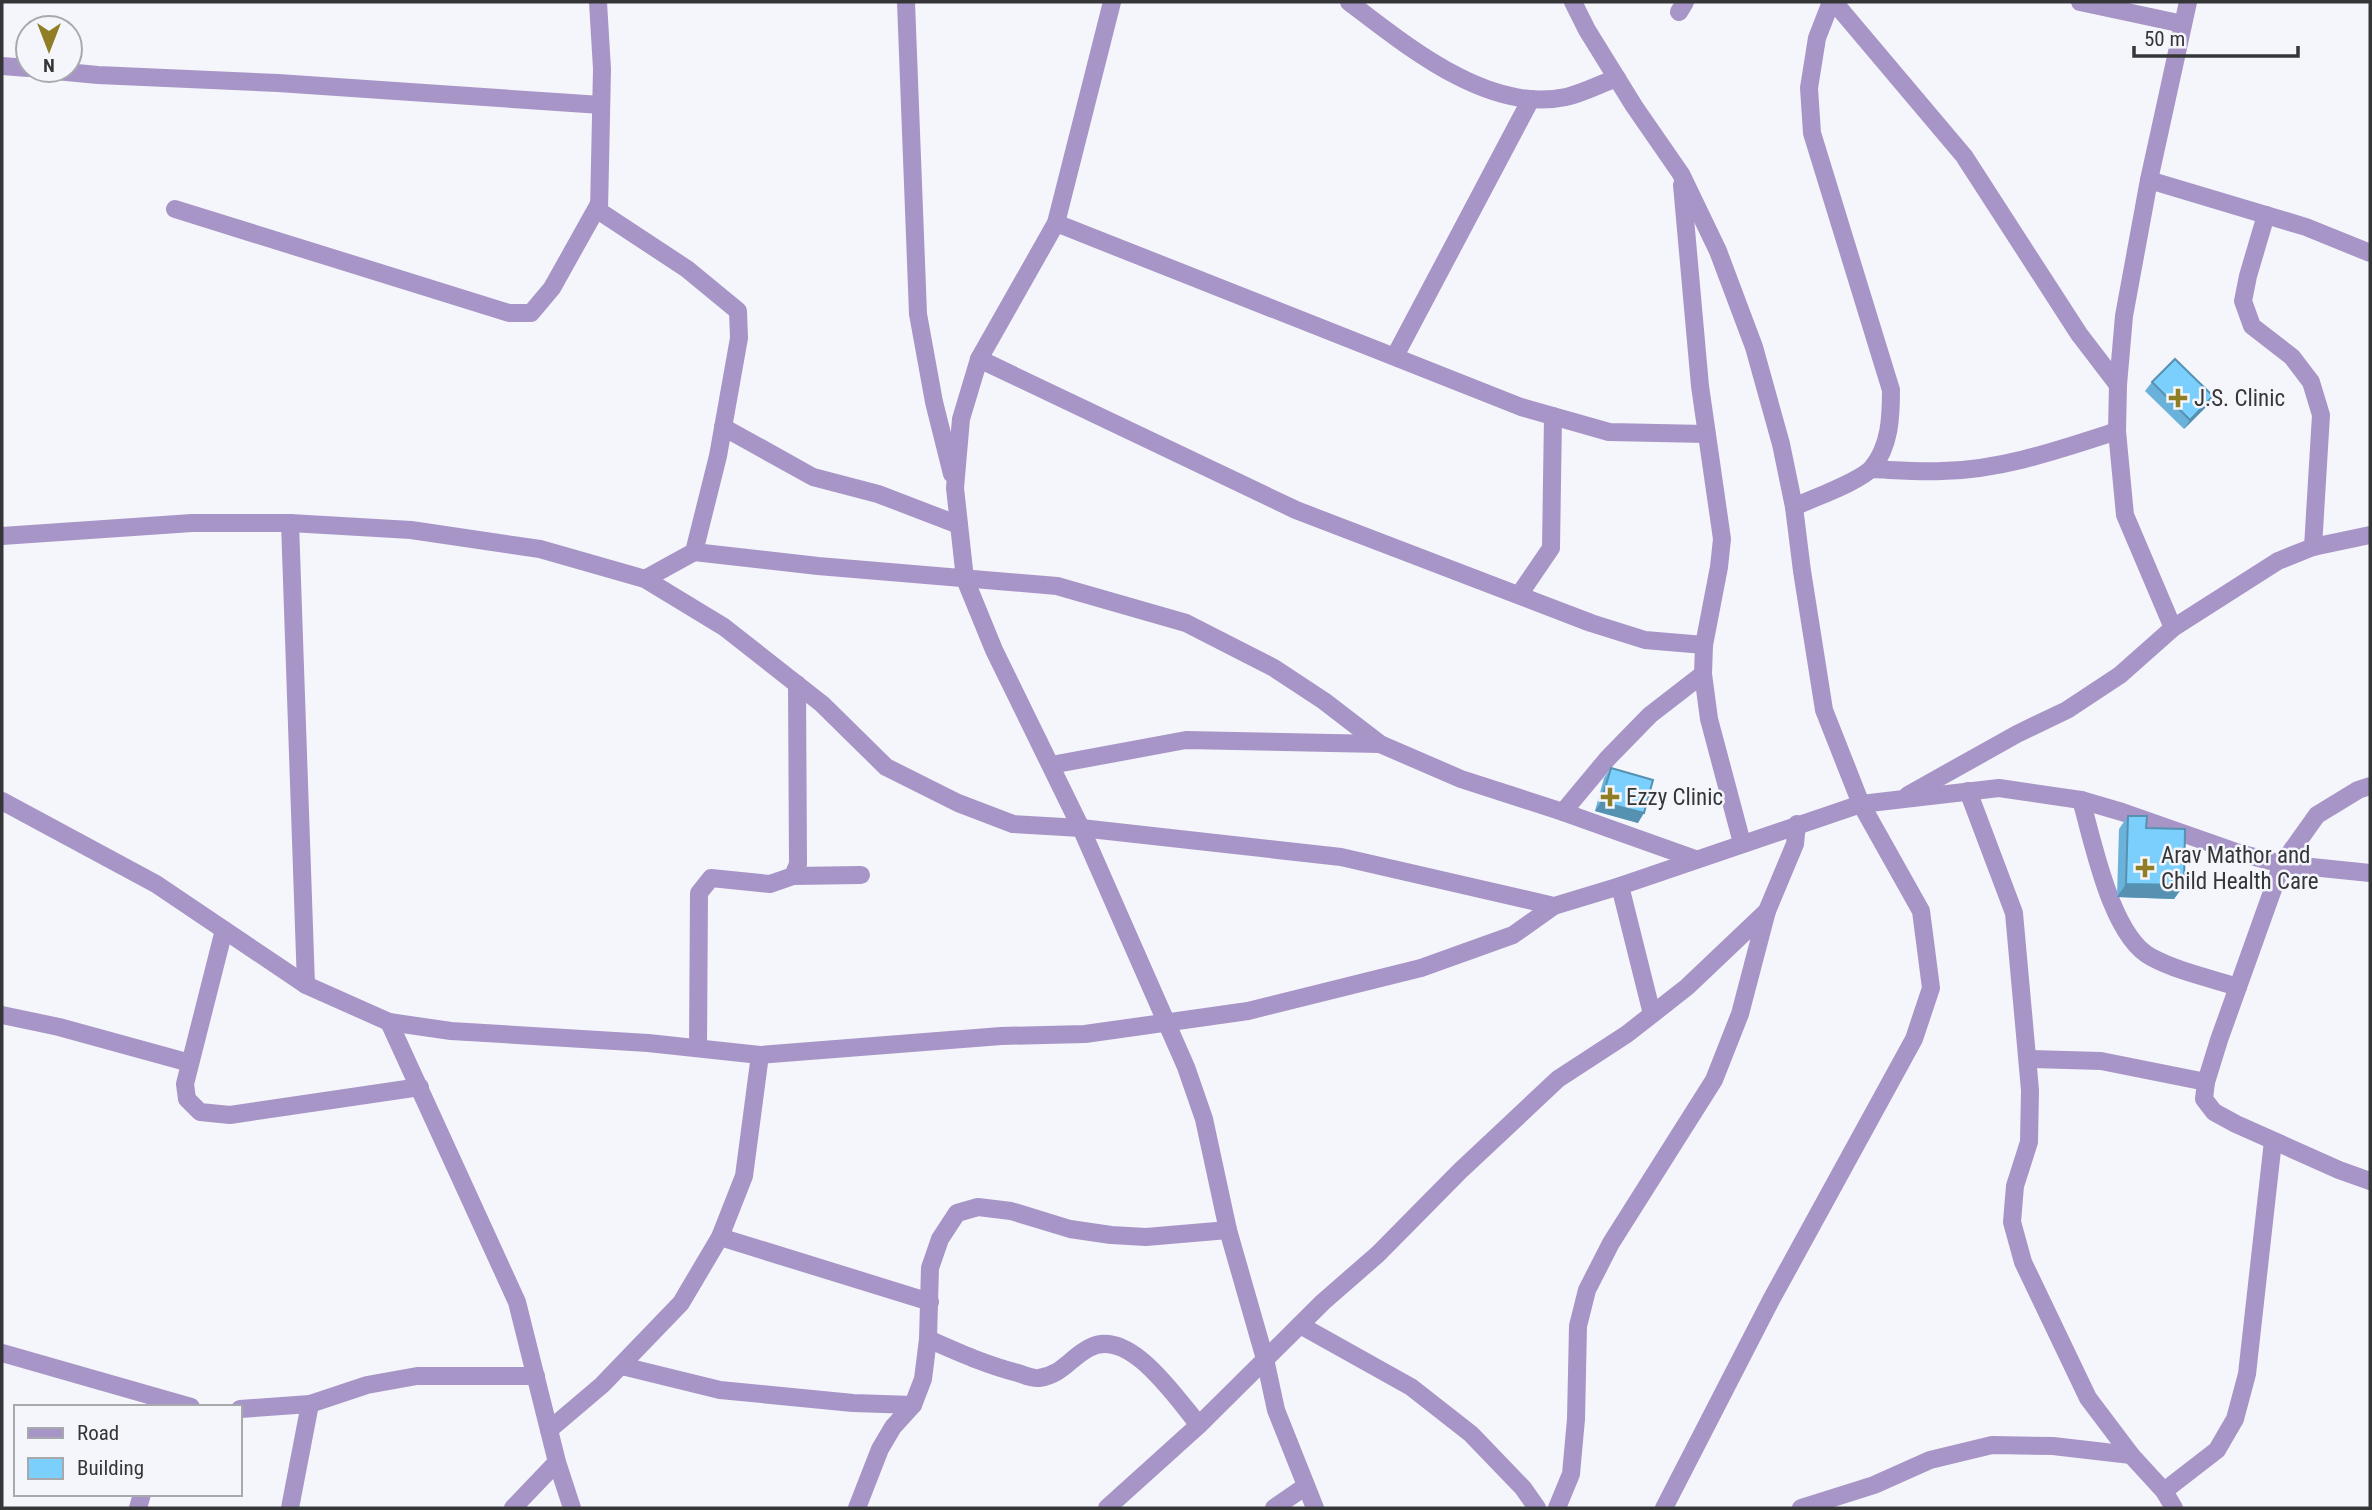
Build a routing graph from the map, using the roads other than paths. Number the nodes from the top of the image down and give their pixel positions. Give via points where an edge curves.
1 (598, 2) edge
2 (906, 2) edge
3 (1112, 2) edge
4 (1349, 2) edge
5 (1573, 2) edge
6 (1832, 2) edge
7 (2080, 2) edge
8 (2188, 2) edge
9 (2183, 24) junction
10 (84, 74) edge
11 (1616, 78) junction
12 (1531, 99) junction
13 (601, 105) junction
14 (1681, 174) junction
15 (2149, 180) junction
16 (599, 204) junction
17 (175, 209) dead end
18 (2266, 215) junction
19 (1056, 223) junction
20 (2370, 253) edge
21 (1395, 356) junction
22 (979, 359) junction
23 (2118, 385) junction
24 (1553, 416) junction
25 (723, 427) junction
26 (2117, 431) junction
27 (1706, 434) junction
28 (1871, 469) junction
29 (955, 488) junction
30 (1794, 507) junction
31 (290, 523) junction
32 (959, 525) junction
33 (2370, 535) edge
34 (2, 536) edge
35 (2314, 547) junction
36 (694, 552) junction
37 (645, 579) junction
38 (965, 579) junction
39 (1519, 595) junction
40 (2173, 628) junction
41 (1704, 645) junction
42 (1703, 674) junction
43 (797, 684) junction
44 (1380, 744) junction
45 (1051, 765) junction
46 (2370, 786) edge
47 (1968, 791) junction
48 (1900, 799) junction
49 (2081, 800) junction
50 (2, 801) edge
51 (1861, 804) junction
52 (1563, 812) junction
53 (1797, 824) junction
54 (1082, 828) junction
55 (1742, 843) junction
56 (1695, 859) junction
57 (2282, 864) junction
58 (2370, 873) edge
59 (861, 875) dead end
60 (793, 876) junction
61 (1620, 886) junction
62 (1554, 906) junction
63 (1767, 911) junction
64 (224, 930) junction
65 (306, 985) junction
66 (2238, 987) junction
67 (1652, 1014) junction
68 (2, 1015) edge
69 (389, 1022) junction
70 (1167, 1023) junction
71 (698, 1048) junction
72 (760, 1055) junction
73 (2028, 1059) junction
74 (190, 1063) junction
75 (2206, 1082) junction
76 (419, 1087) junction
77 (2273, 1141) junction
78 (2370, 1181) edge
79 (1228, 1230) junction
80 (720, 1237) junction
81 (930, 1302) junction
82 (1300, 1325) junction
83 (928, 1339) junction
84 (2, 1353) edge
85 (1265, 1359) junction
86 (622, 1366) junction
87 (536, 1376) junction
88 (166, 1404) edge
89 (310, 1404) junction
90 (913, 1405) junction
91 (242, 1409) edge
92 (1199, 1424) junction
93 (549, 1430) junction
94 (2131, 1455) junction
95 (557, 1462) junction
96 (1306, 1486) junction
97 (2164, 1491) junction
98 (290, 1508) edge
99 (513, 1508) edge
100 (572, 1508) edge
101 (857, 1508) edge
102 (1107, 1508) edge
103 (1274, 1508) edge
104 (1315, 1508) edge
105 (1537, 1508) edge
106 (1557, 1508) edge
107 (1664, 1508) edge
108 (1801, 1508) edge
109 (2174, 1508) edge

1 - 13 street
2 - 29 street via 918,314
3 - 19 street
4 - 12 street via 1422,56 1479,88
5 - 11 street
6 - 23 street via 1964,156 2072,324
6 - 28 street via 1817,38 1809,88 1812,133 1891,390 1885,445
7 - 9 street
8 - 9 street
9 - 15 street
10 - 13 street
11 - 12 street via 1566,97
11 - 14 street
12 - 21 street
13 - 16 street
14 - 27 street
14 - 30 street via 1718,251 1754,347
15 - 18 street
15 - 23 street via 2123,316
16 - 17 street via 552,288 531,313 509,313
16 - 25 street via 599,211 687,269 738,311 739,338
18 - 20 street
18 - 35 street via 2243,301 2252,326 2292,357 2311,382 2318,404 2321,442
19 - 21 street
19 - 22 street
21 - 24 street
22 - 29 street via 961,419
22 - 39 street via 1296,510
23 - 26 street
24 - 27 street via 1609,432
24 - 39 street via 1551,548
25 - 32 street via 813,477 878,494
25 - 36 street
26 - 28 street via 1993,466 1944,471
26 - 40 street via 2125,515
27 - 41 street via 1722,539
28 - 30 street
29 - 32 street
30 - 51 street via 1824,710
31 - 34 street via 192,523
31 - 37 street via 411,530 540,549
31 - 65 street
32 - 38 street
33 - 35 street
35 - 40 street via 2278,561
36 - 37 street
36 - 38 street
37 - 43 street via 724,627
38 - 44 street via 1057,586 1186,623 1274,668
38 - 45 street
39 - 41 street via 1645,640
40 - 48 street via 2120,675 2067,710
41 - 42 street
42 - 52 street via 1650,715
42 - 55 street via 1709,719
43 - 54 street via 887,767 910,779 1013,824
43 - 60 street via 799,864
44 - 45 street via 1186,740
44 - 52 street via 1461,779
45 - 54 street
46 - 57 street via 2318,815
47 - 48 street
47 - 49 street via 1999,788
47 - 73 street via 2014,913
48 - 51 street
49 - 57 street
49 - 66 street via 2111,902 2127,934 2148,956
50 - 64 street via 156,884
51 - 53 street
51 - 107 street via 1921,911 1931,988 1914,1039
52 - 56 street
53 - 55 street
53 - 63 street via 1795,845
54 - 62 street via 1340,857
54 - 70 street
55 - 56 street
56 - 61 street
57 - 58 street
57 - 66 street
59 - 60 street
60 - 71 street via 770,884 711,878 699,893
61 - 62 street
61 - 67 street
62 - 70 street via 1513,935 1421,968 1248,1011
63 - 67 street
63 - 106 street via 1740,1014 1714,1080 1611,1243 1587,1290 1578,1326 1570,1474
64 - 65 street
64 - 74 street
65 - 69 street
66 - 75 street
67 - 82 street via 1558,1079
68 - 74 street
69 - 71 street via 451,1031
69 - 76 street
70 - 72 street via 1085,1034
70 - 79 street via 1204,1119
71 - 72 street
72 - 80 street via 744,1176
73 - 75 street via 2101,1061
73 - 94 street via 2029,1142 2015,1186 2012,1222 2023,1262 2088,1398
74 - 76 street via 187,1099 200,1112 215,1115
75 - 77 street via 2204,1099 2214,1112
76 - 87 street via 517,1302
77 - 78 street
77 - 97 street via 2247,1374 2235,1419 2217,1450
79 - 81 street via 1111,1236 978,1207 957,1213 940,1239 930,1268
79 - 85 street
80 - 81 street
80 - 86 street via 681,1303
81 - 83 street
82 - 85 street
82 - 105 street via 1411,1387 1471,1434
83 - 90 street via 923,1379
83 - 92 street via 984,1364 1037,1378 1064,1369 1098,1343 1112,1343 1130,1350
84 - 88 street
85 - 92 street
85 - 96 street via 1276,1410
86 - 90 street via 720,1390
86 - 93 street
87 - 89 street via 416,1376 367,1385
87 - 93 street
89 - 91 street
89 - 98 street
90 - 101 street via 880,1449
92 - 102 street
93 - 95 street
94 - 97 street
94 - 108 street via 1992,1445 1930,1460 1874,1485
95 - 99 street
95 - 100 street
96 - 103 street
96 - 104 street
97 - 109 street

